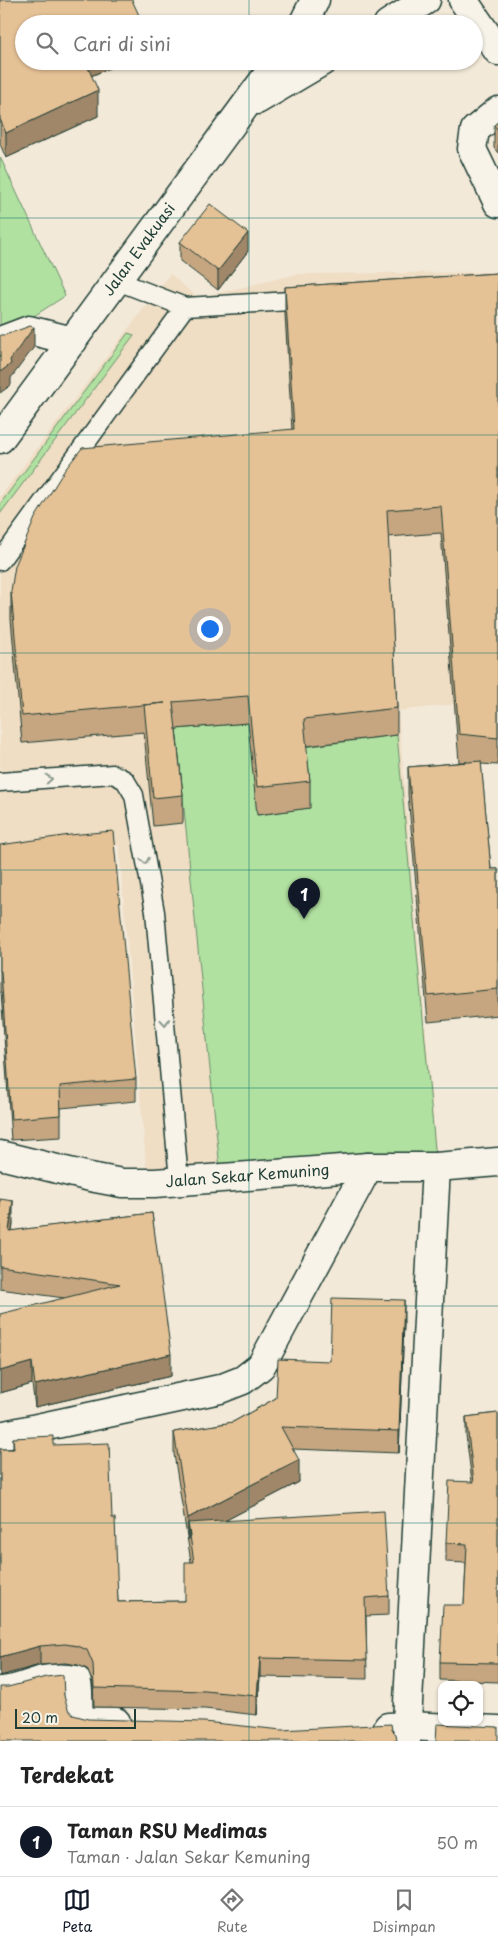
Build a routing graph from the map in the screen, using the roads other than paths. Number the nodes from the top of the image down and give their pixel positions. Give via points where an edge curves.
1 (315, 0) edge
2 (426, 0) edge
3 (462, 0) edge
4 (308, 15) edge
5 (402, 15) edge
6 (473, 15) edge
7 (483, 30) edge
8 (498, 51) edge
9 (271, 70) edge
10 (307, 70) edge
11 (242, 108) junction
12 (498, 111) edge
13 (498, 203) edge
14 (115, 280) junction
15 (322, 299) edge
16 (185, 307) junction
17 (0, 341) edge
18 (73, 341) junction
19 (0, 439) edge
20 (0, 561) edge
21 (0, 782) edge
22 (0, 1155) edge
23 (498, 1162) edge
24 (368, 1167) junction
25 (436, 1167) junction
26 (179, 1180) junction
27 (0, 1436) edge
28 (0, 1691) edge
29 (143, 1723) edge
30 (368, 1728) edge
31 (498, 1730) edge
32 (407, 1734) edge

1 - 4 street
2 - 5 street
3 - 6 street
7 - 8 street
9 - 11 street, Jalan Evakuasi
10 - 11 street
11 - 14 street, Jalan Evakuasi
12 - 13 street via 475,130 472,149
14 - 16 lane
14 - 18 street, Jalan Evakuasi
15 - 16 lane
16 - 20 lane
17 - 18 street via 28,330
18 - 19 street, Jalan Evakuasi
21 -> 26 lane via 113,774 125,780 134,795 155,912
22 - 26 street, Jalan Sekar Kemuning via 122,1183
23 - 25 street, Jalan Sekar Kemuning
24 - 25 street, Jalan Sekar Kemuning
24 - 26 street, Jalan Sekar Kemuning
24 - 27 street via 262,1366 243,1380 220,1389
25 - 32 street
28 - 29 street via 11,1691 44,1680 76,1680 82,1721
30 - 32 street
31 - 32 street

